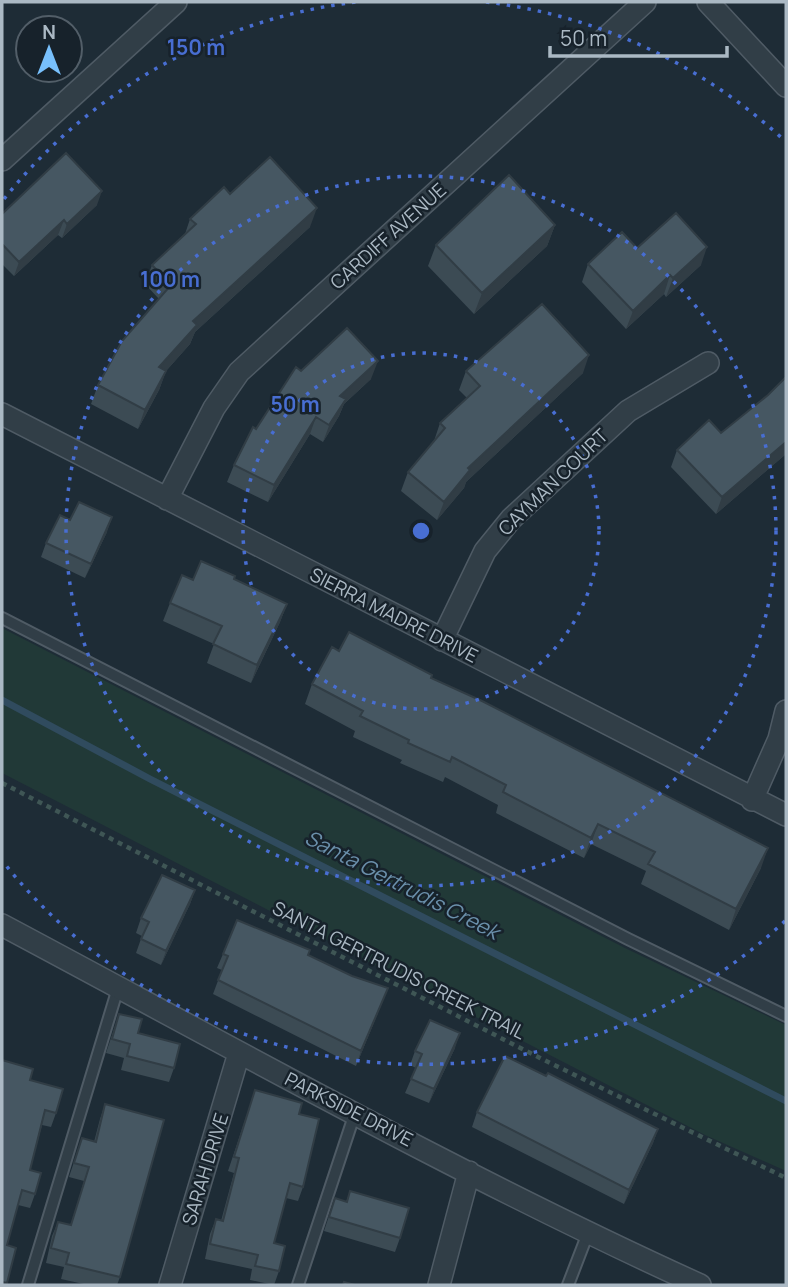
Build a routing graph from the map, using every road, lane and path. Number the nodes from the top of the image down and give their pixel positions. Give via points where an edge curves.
1 (177, 2) edge
2 (645, 2) edge
3 (708, 2) edge
4 (786, 86) edge
5 (2, 160) edge
6 (708, 363) dead end
7 (2, 414) edge
8 (167, 499) junction
9 (2, 618) edge
10 (442, 640) junction
11 (786, 711) edge
12 (2, 783) edge
13 (752, 800) junction
14 (786, 815) edge
15 (3, 931) edge
16 (118, 988) junction
17 (786, 1016) edge
18 (240, 1053) junction
19 (355, 1113) junction
20 (469, 1172) junction
21 (786, 1178) edge
22 (587, 1233) junction
23 (27, 1285) edge
24 (170, 1285) edge
25 (298, 1285) edge
26 (439, 1285) edge
27 (568, 1285) edge
28 (700, 1285) edge

1 - 5 street
2 - 8 street, CARDIFF AVENUE via 239,372 214,408
3 - 4 street
6 - 10 street, CAYMAN COURT via 628,411 511,519 485,551
7 - 8 street, SIERRA MADRE DRIVE
8 - 10 street, SIERRA MADRE DRIVE
9 - 17 lane
10 - 13 street, SIERRA MADRE DRIVE
11 - 13 street
12 - 21 path, SANTA GERTRUDIS CREEK TRAIL
13 - 14 street, SIERRA MADRE DRIVE
15 - 16 street, PARKSIDE DRIVE
16 - 18 street, PARKSIDE DRIVE
16 - 23 lane
18 - 19 street, PARKSIDE DRIVE
18 - 24 street, SARAH DRIVE
19 - 20 street, PARKSIDE DRIVE
19 - 25 lane
20 - 22 street, PARKSIDE DRIVE
20 - 26 street
22 - 27 lane
22 - 28 street, PARKSIDE DRIVE

